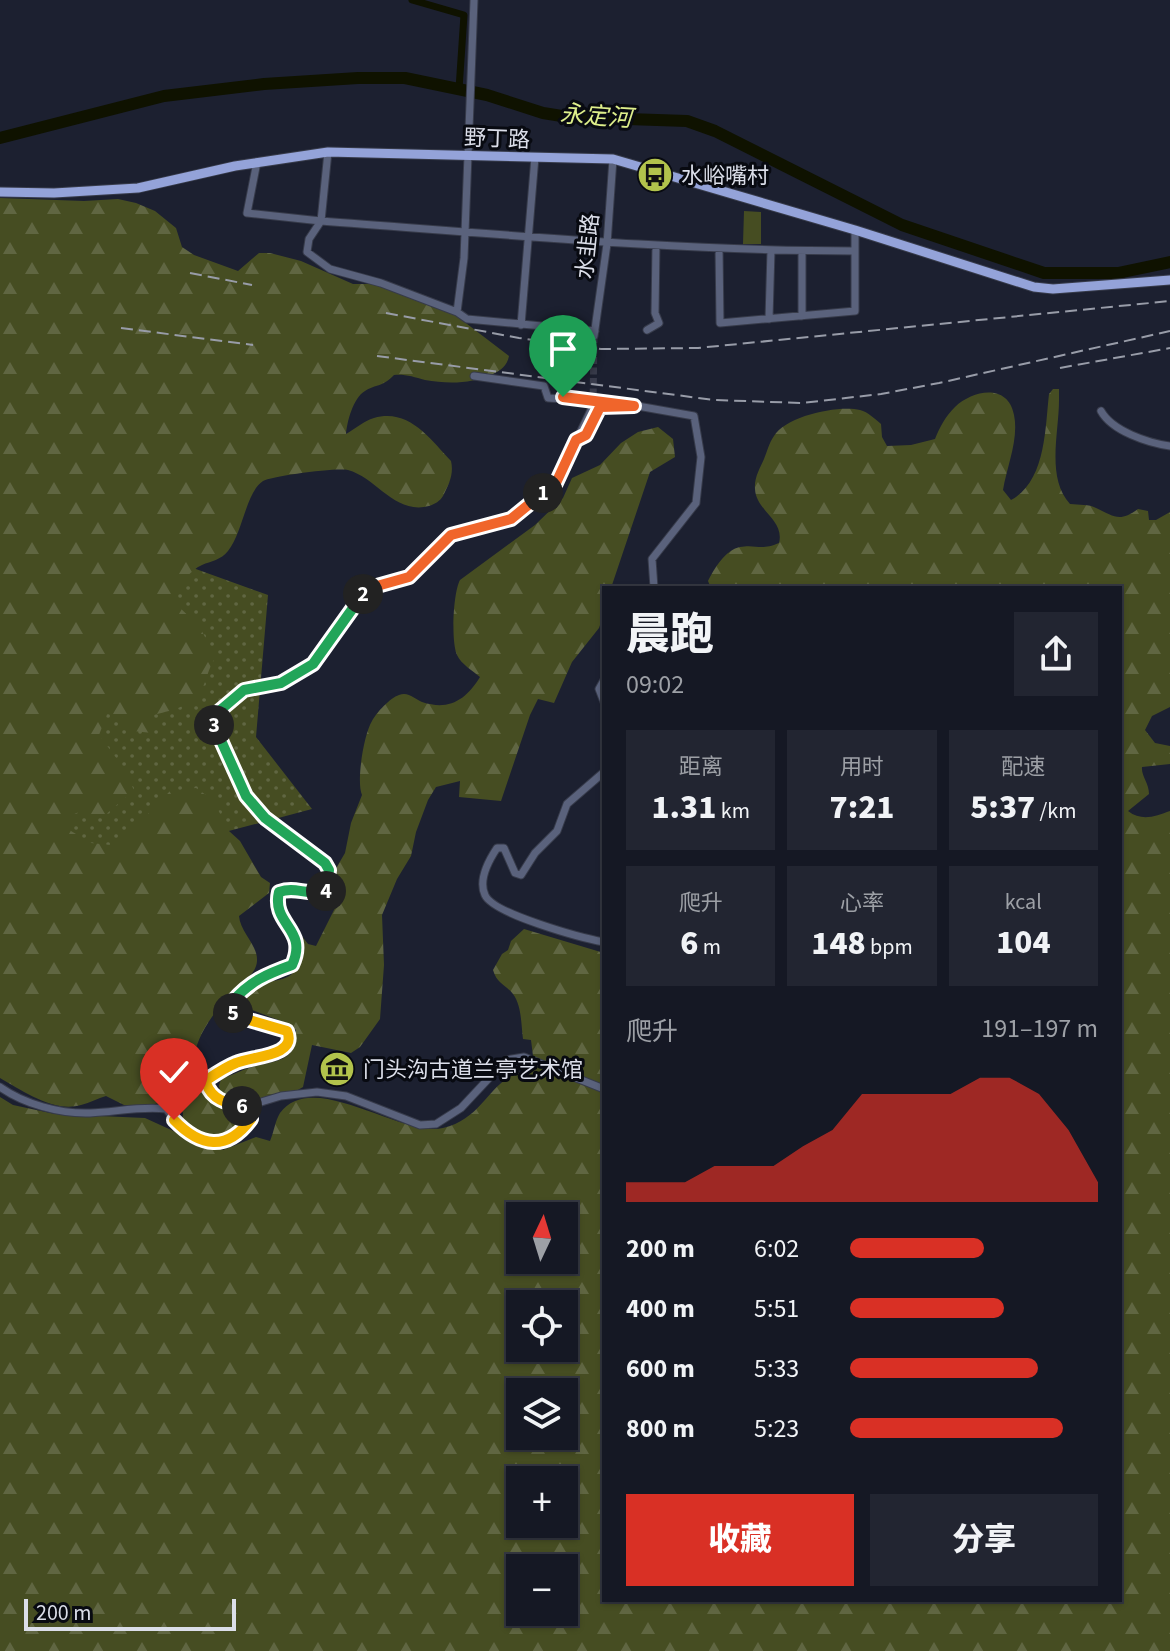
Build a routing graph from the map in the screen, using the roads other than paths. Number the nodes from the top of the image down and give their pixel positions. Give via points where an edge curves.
1 (474, 0) edge
2 (328, 152) junction
3 (466, 152) junction
4 (535, 157) junction
5 (613, 159) junction
6 (257, 162) junction
7 (0, 192) edge
8 (321, 221) junction
9 (855, 230) junction
10 (465, 232) junction
11 (530, 236) junction
12 (607, 244) junction
13 (656, 245) junction
14 (719, 248) junction
15 (771, 250) junction
16 (802, 251) junction
17 (855, 251) junction
18 (1170, 280) edge
19 (457, 312) junction
20 (802, 316) junction
21 (769, 319) junction
22 (521, 325) junction
23 (647, 330) dead end
24 (474, 376) dead end
25 (593, 406) tunnel mouth
26 (634, 406) junction
27 (1101, 411) dead end
28 (576, 440) junction
29 (1170, 446) edge
30 (654, 586) edge
31 (602, 774) edge
32 (602, 942) edge
33 (0, 1087) edge
34 (602, 1088) edge
35 (248, 1106) junction

1 - 3 street
2 - 3 main road, 野丁路
2 - 6 main road, 野丁路
2 - 8 street
3 - 4 main road, 野丁路
3 - 10 street
4 - 5 main road, 野丁路
4 - 11 street
5 - 9 main road, 野丁路
5 - 12 street, 水韭路
6 - 7 main road, 野丁路 via 138,188
6 - 8 street via 247,213
8 - 10 street
8 - 19 street via 307,252 330,269
9 - 17 street
9 - 18 main road, 野丁路 via 1034,287
10 - 11 street
10 - 19 street
11 - 12 street
11 - 22 street
12 - 13 street
12 - 22 street, 水韭路 via 595,334
13 - 14 street
13 - 23 street via 659,323
14 - 15 street
14 - 21 street via 720,323
15 - 16 street
15 - 21 street
16 - 17 street
16 - 20 street
17 - 20 street via 855,311
19 - 22 street via 467,319
20 - 21 street
24 - 26 street via 544,386 548,398
25 - 28 street
26 - 28 street via 600,407 586,435
26 - 30 street via 694,416 701,457 696,503 652,559
27 - 29 street via 1120,428
28 - 35 street via 556,483 511,519 451,535 409,577 361,595 313,664 281,683 244,690 211,718 246,796 329,870 328,890 279,892 277,902 296,939 296,956 292,965 261,976 232,1002 231,1012 239,1017 287,1031 290,1038 282,1050 235,1063 208,1079 214,1097
31 - 32 street via 567,804 557,831 521,875 515,873 504,848 497,848 483,887 489,902 513,914
33 - 35 street via 61,1110 166,1109 189,1136 217,1144 246,1127 251,1119
34 - 35 street via 524,1057 506,1060 461,1108 436,1124 411,1123 346,1096 317,1092

